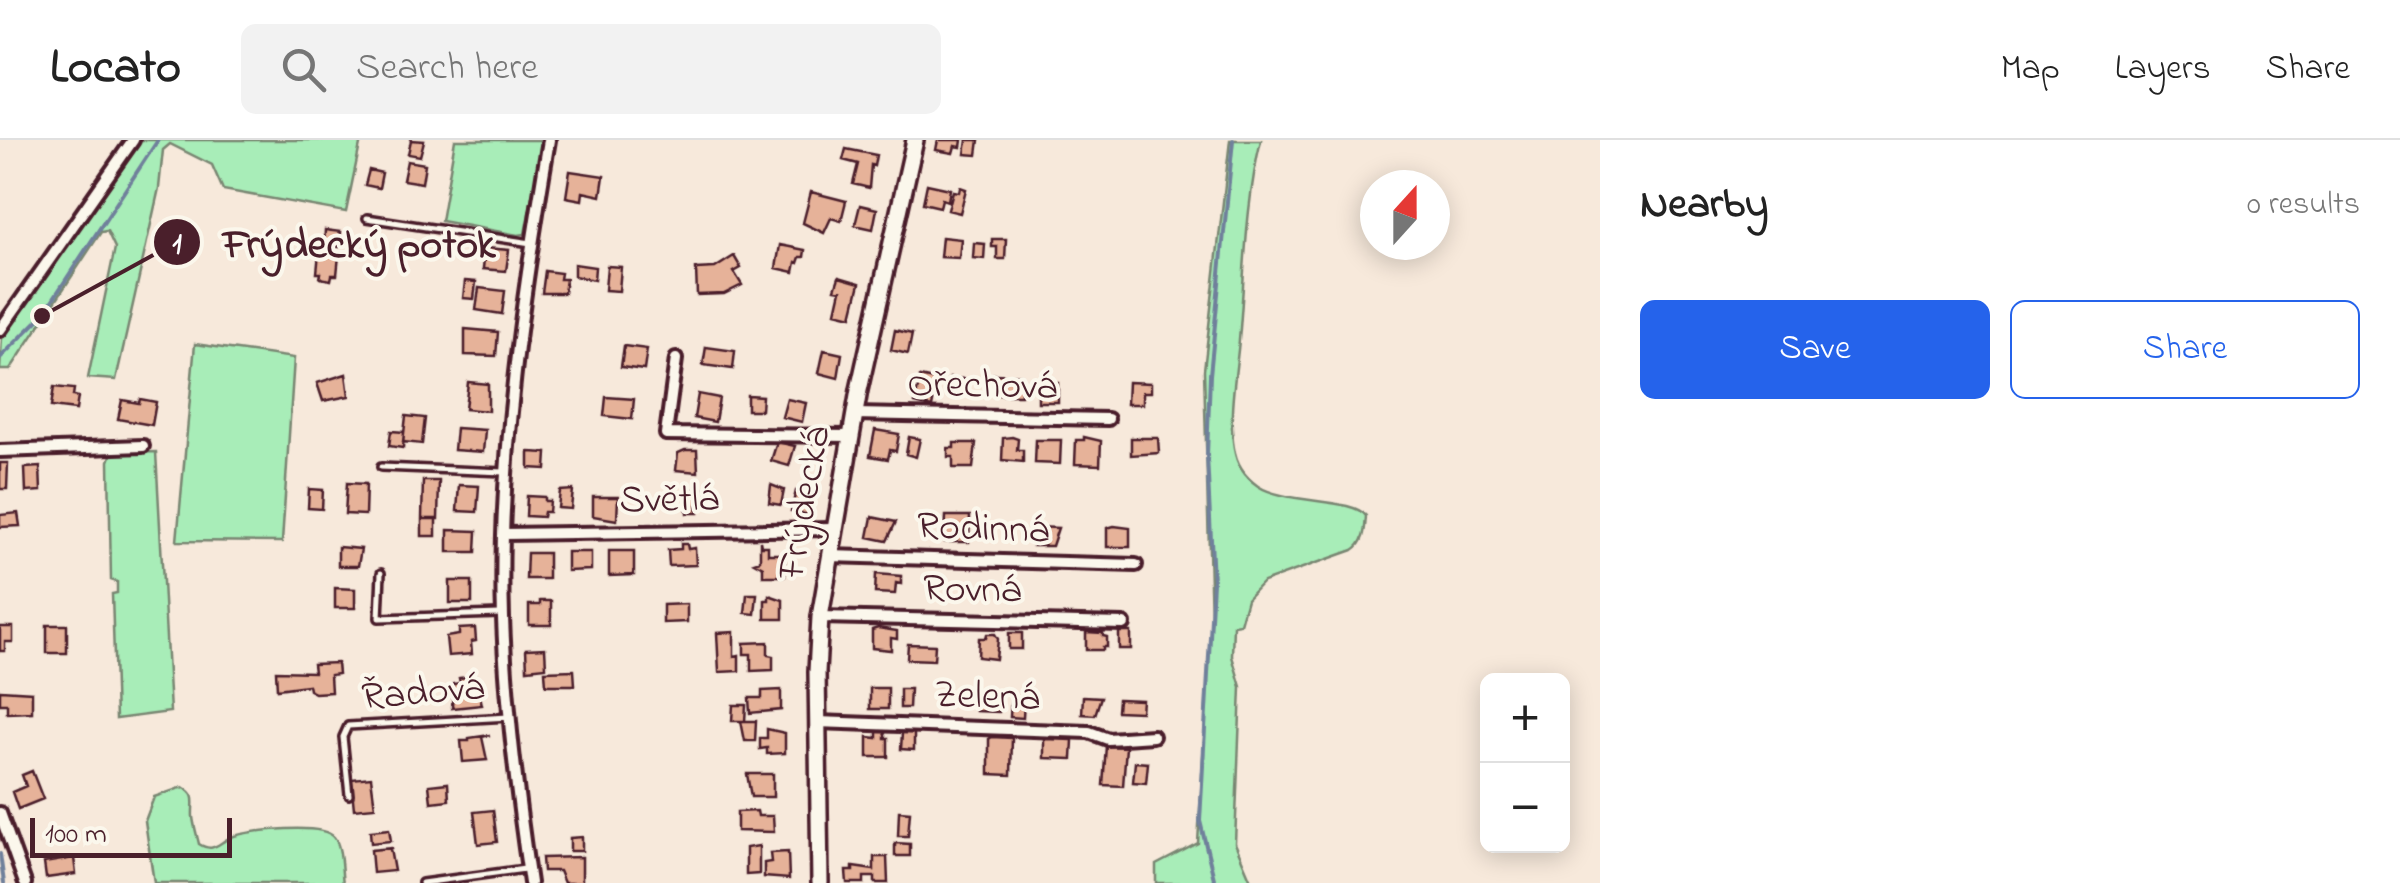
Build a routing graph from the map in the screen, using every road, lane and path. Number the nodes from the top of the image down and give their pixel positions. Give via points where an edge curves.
1 (133, 140) edge
2 (549, 140) edge
3 (915, 140) edge
4 (366, 218) dead end
5 (531, 243) junction
6 (0, 330) edge
7 (676, 359) dead end
8 (854, 414) junction
9 (1108, 418) dead end
10 (850, 436) junction
11 (143, 446) dead end
12 (0, 451) edge
13 (381, 467) dead end
14 (507, 472) junction
15 (833, 528) junction
16 (505, 534) junction
17 (828, 556) junction
18 (1136, 565) dead end
19 (381, 572) dead end
20 (503, 614) junction
21 (820, 617) junction
22 (1124, 624) dead end
23 (509, 717) junction
24 (817, 722) junction
25 (1153, 736) dead end
26 (348, 795) dead end
27 (0, 812) edge
28 (528, 868) junction
29 (25, 883) edge
30 (422, 883) edge
31 (530, 883) edge
32 (820, 883) edge

1 - 6 street
2 - 5 street, Řadová
3 - 8 main road, Frýdecká
4 - 5 lane
5 - 14 street, Řadová
7 - 10 street via 666,434
8 - 9 street, Ořechová
8 - 10 main road, Frýdecká
10 - 15 main road, Frýdecká
11 - 12 street
13 - 14 lane
14 - 16 street, Řadová
15 - 16 street, Světlá
15 - 17 main road, Frýdecká
16 - 20 street, Řadová
17 - 18 street, Rodinná
17 - 21 main road, Frýdecká
19 - 20 lane, Řadová via 379,618
20 - 23 street, Řadová
21 - 22 street, Rovná
21 - 24 main road, Frýdecká
23 - 26 lane, Řadová via 348,726
23 - 28 street, Řadová
24 - 25 street, Zelená
24 - 32 main road, Frýdecká
27 - 29 street
28 - 30 lane
28 - 31 street, Řadová

